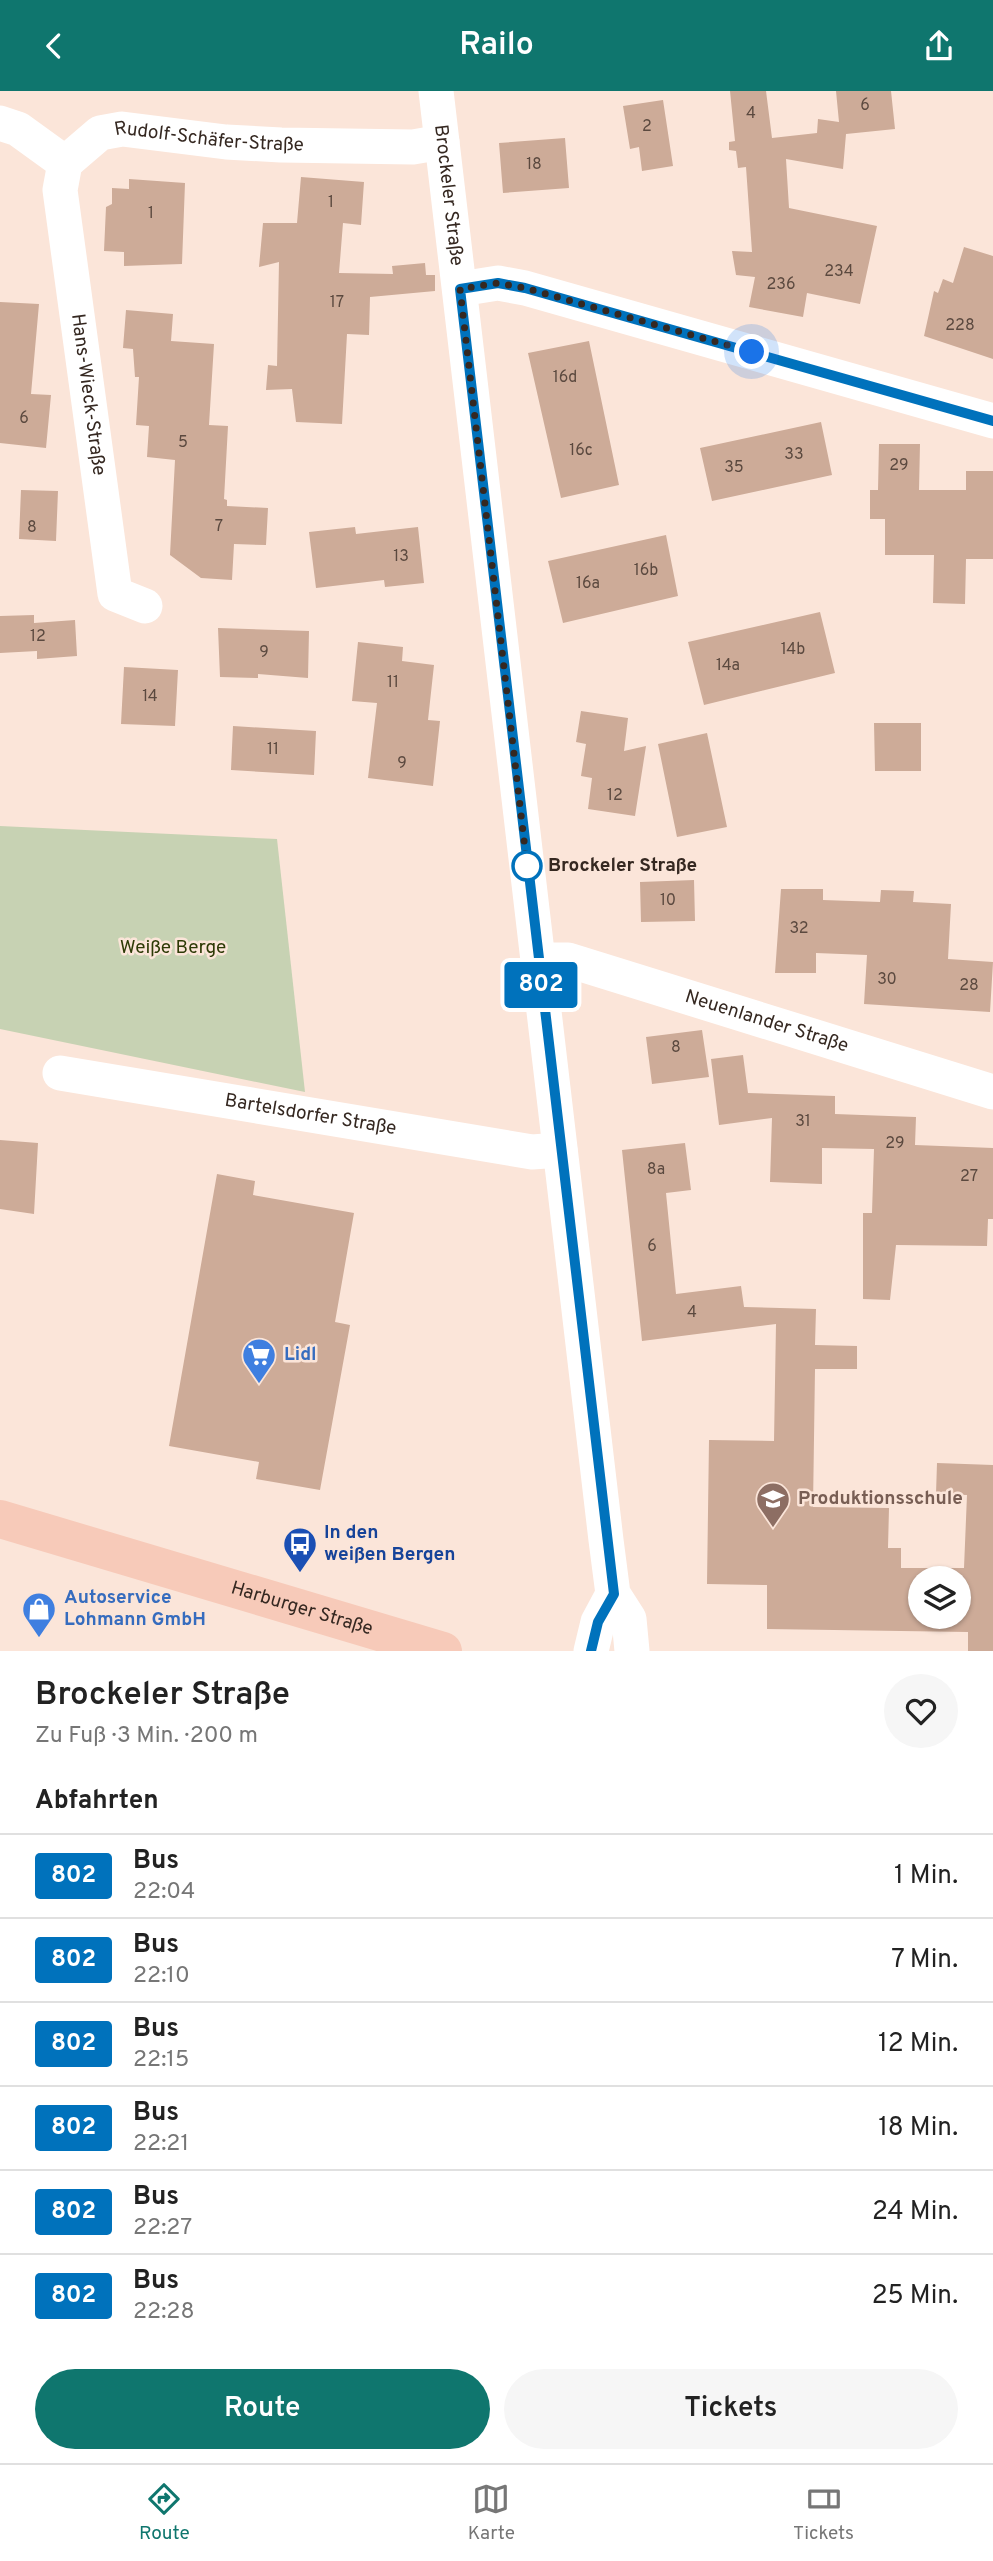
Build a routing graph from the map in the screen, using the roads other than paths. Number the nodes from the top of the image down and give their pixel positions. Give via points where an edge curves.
1 (446, 92) edge
2 (0, 123) edge
3 (442, 142) junction
4 (65, 163) junction
5 (460, 289) junction
6 (993, 421) edge
7 (145, 606) dead end
8 (538, 960) junction
9 (60, 1073) dead end
10 (993, 1092) edge
11 (560, 1150) junction
12 (0, 1518) edge
13 (614, 1594) junction
14 (443, 1651) edge
15 (591, 1651) edge
16 (632, 1651) edge

1 - 3 street, Brockeler Straße
2 - 4 street via 18,129
3 - 4 street, Rudolf-Schäfer-Straße via 413,147 281,145 122,129 100,133
3 - 5 street, Brockeler Straße
4 - 7 street, Hans-Wieck-Straße via 60,190 115,594
5 - 6 street via 498,283 525,288
5 - 8 street, Brockeler Straße
8 - 10 street, Neuenlander Straße via 568,960
8 - 11 street, Brockeler Straße
9 - 11 street, Bartelsdorfer Straße via 531,1152
11 - 13 street, Brockeler Straße
12 - 14 main road, Harburger Straße
13 - 15 street via 598,1622
13 - 16 street, Brockeler Straße via 629,1619

